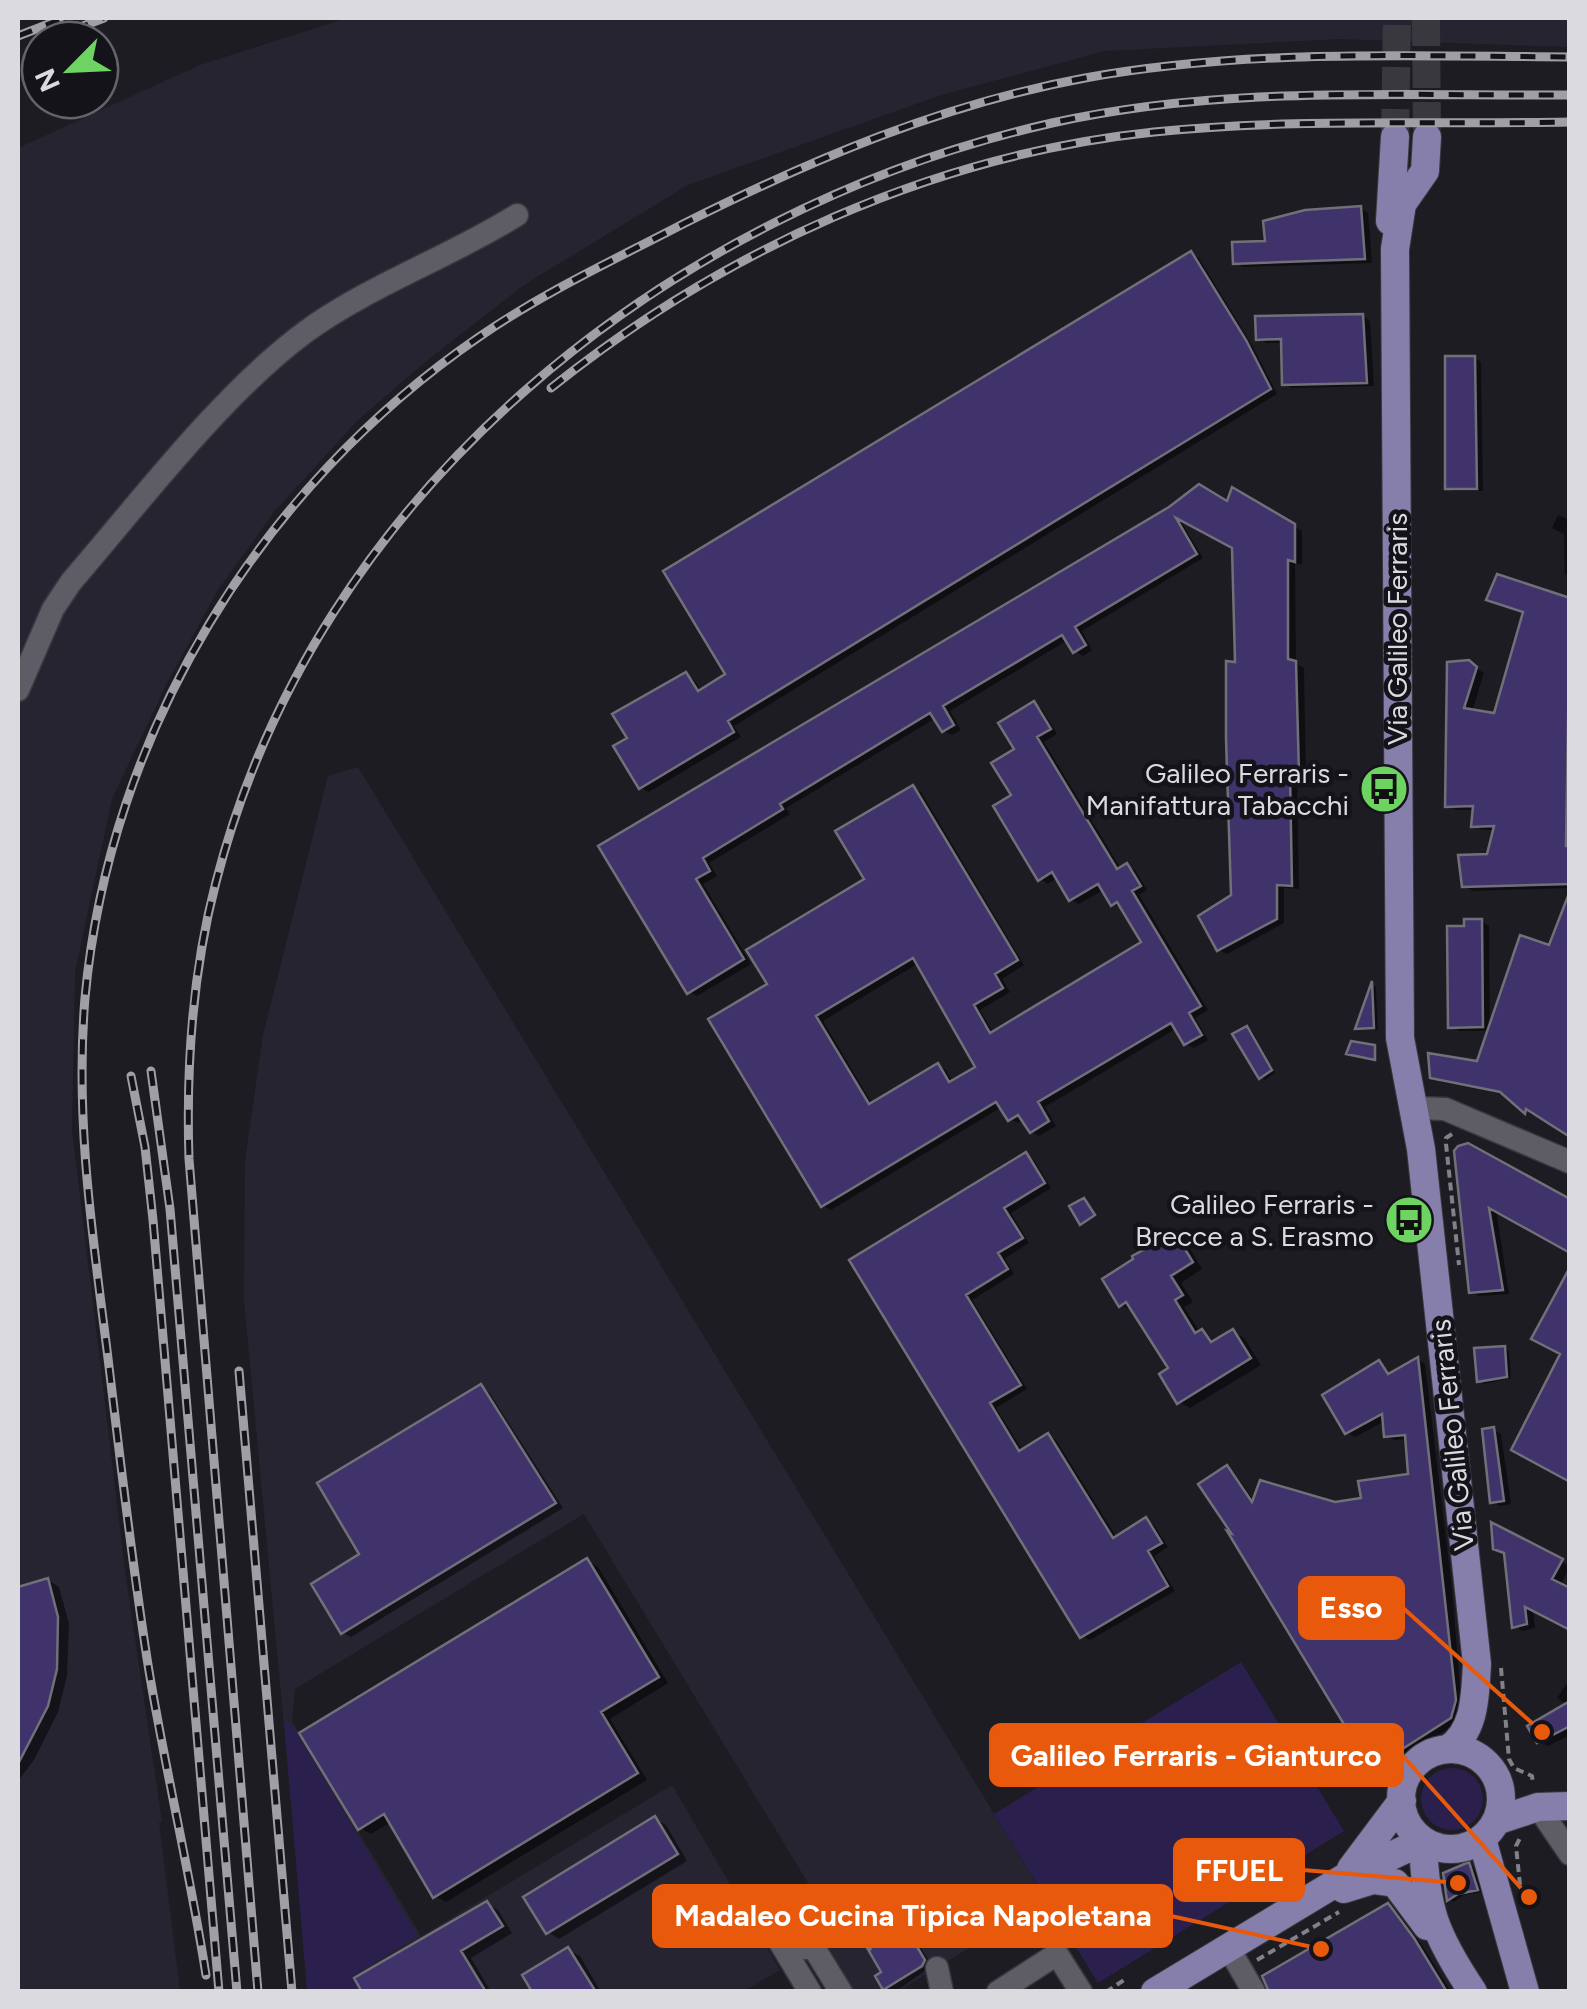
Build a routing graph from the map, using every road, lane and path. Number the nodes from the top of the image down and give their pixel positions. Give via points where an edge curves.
1 (1426, 137) tunnel mouth
2 (1395, 138) tunnel mouth
3 (517, 215) dead end
4 (1395, 249) junction
5 (18, 690) edge
6 (1413, 1108) junction
7 (1459, 1130) dead end
8 (1570, 1162) edge
9 (1459, 1272) dead end
10 (1488, 1660) junction
11 (1448, 1749) junction
12 (1495, 1779) junction
13 (1536, 1796) junction
14 (1402, 1801) junction
15 (1570, 1806) edge
16 (1489, 1830) junction
17 (1528, 1834) dead end
18 (1423, 1840) junction
19 (1570, 1854) edge
20 (1344, 1878) junction
21 (1521, 1894) dead end
22 (1345, 1908) dead end
23 (1292, 1910) junction
24 (1441, 1942) junction
25 (1511, 1944) junction
26 (1239, 1956) junction
27 (1124, 1980) dead end
28 (1472, 1987) edge
29 (810, 1992) edge
30 (840, 1992) edge
31 (998, 1992) edge
32 (1081, 1992) edge
33 (1106, 1992) edge
34 (1155, 1992) edge
35 (1254, 1992) edge
36 (1505, 1992) edge
37 (1525, 1992) edge

1 - 4 main road, Via Galileo Ferraris via 1426,167 1402,204
2 - 4 main road, Via Galileo Ferraris
3 - 5 street via 326,318 253,380 71,582
4 - 6 main road, Via Galileo Ferraris via 1400,1038
6 - 8 street via 1445,1110
6 - 10 main road, Via Galileo Ferraris
7 - 9 path via 1446,1144
10 - 11 main road, Via Galileo Ferraris via 1468,1726
10 - 12 main road, Via Galileo Ferraris via 1486,1743
10 - 13 path via 1509,1759 1532,1776
11 - 12 main road via 1472,1754
11 - 14 main road via 1414,1766
12 - 13 main road
12 - 16 main road
13 - 15 main road
13 - 16 main road
13 - 19 street
14 - 18 main road via 1408,1823
14 - 20 main road
16 - 18 main road via 1468,1847
16 - 25 main road
17 - 21 path via 1516,1846
18 - 20 main road
18 - 24 main road via 1429,1911
20 - 23 main road
22 - 26 path
23 - 24 main road via 1386,1880 1402,1888
23 - 26 main road
24 - 28 main road
25 - 36 main road via 1514,1978
25 - 37 main road
26 - 34 main road
26 - 35 street
27 - 33 path
29 - 30 street via 780,1942 814,1948
31 - 32 street via 1057,1954

